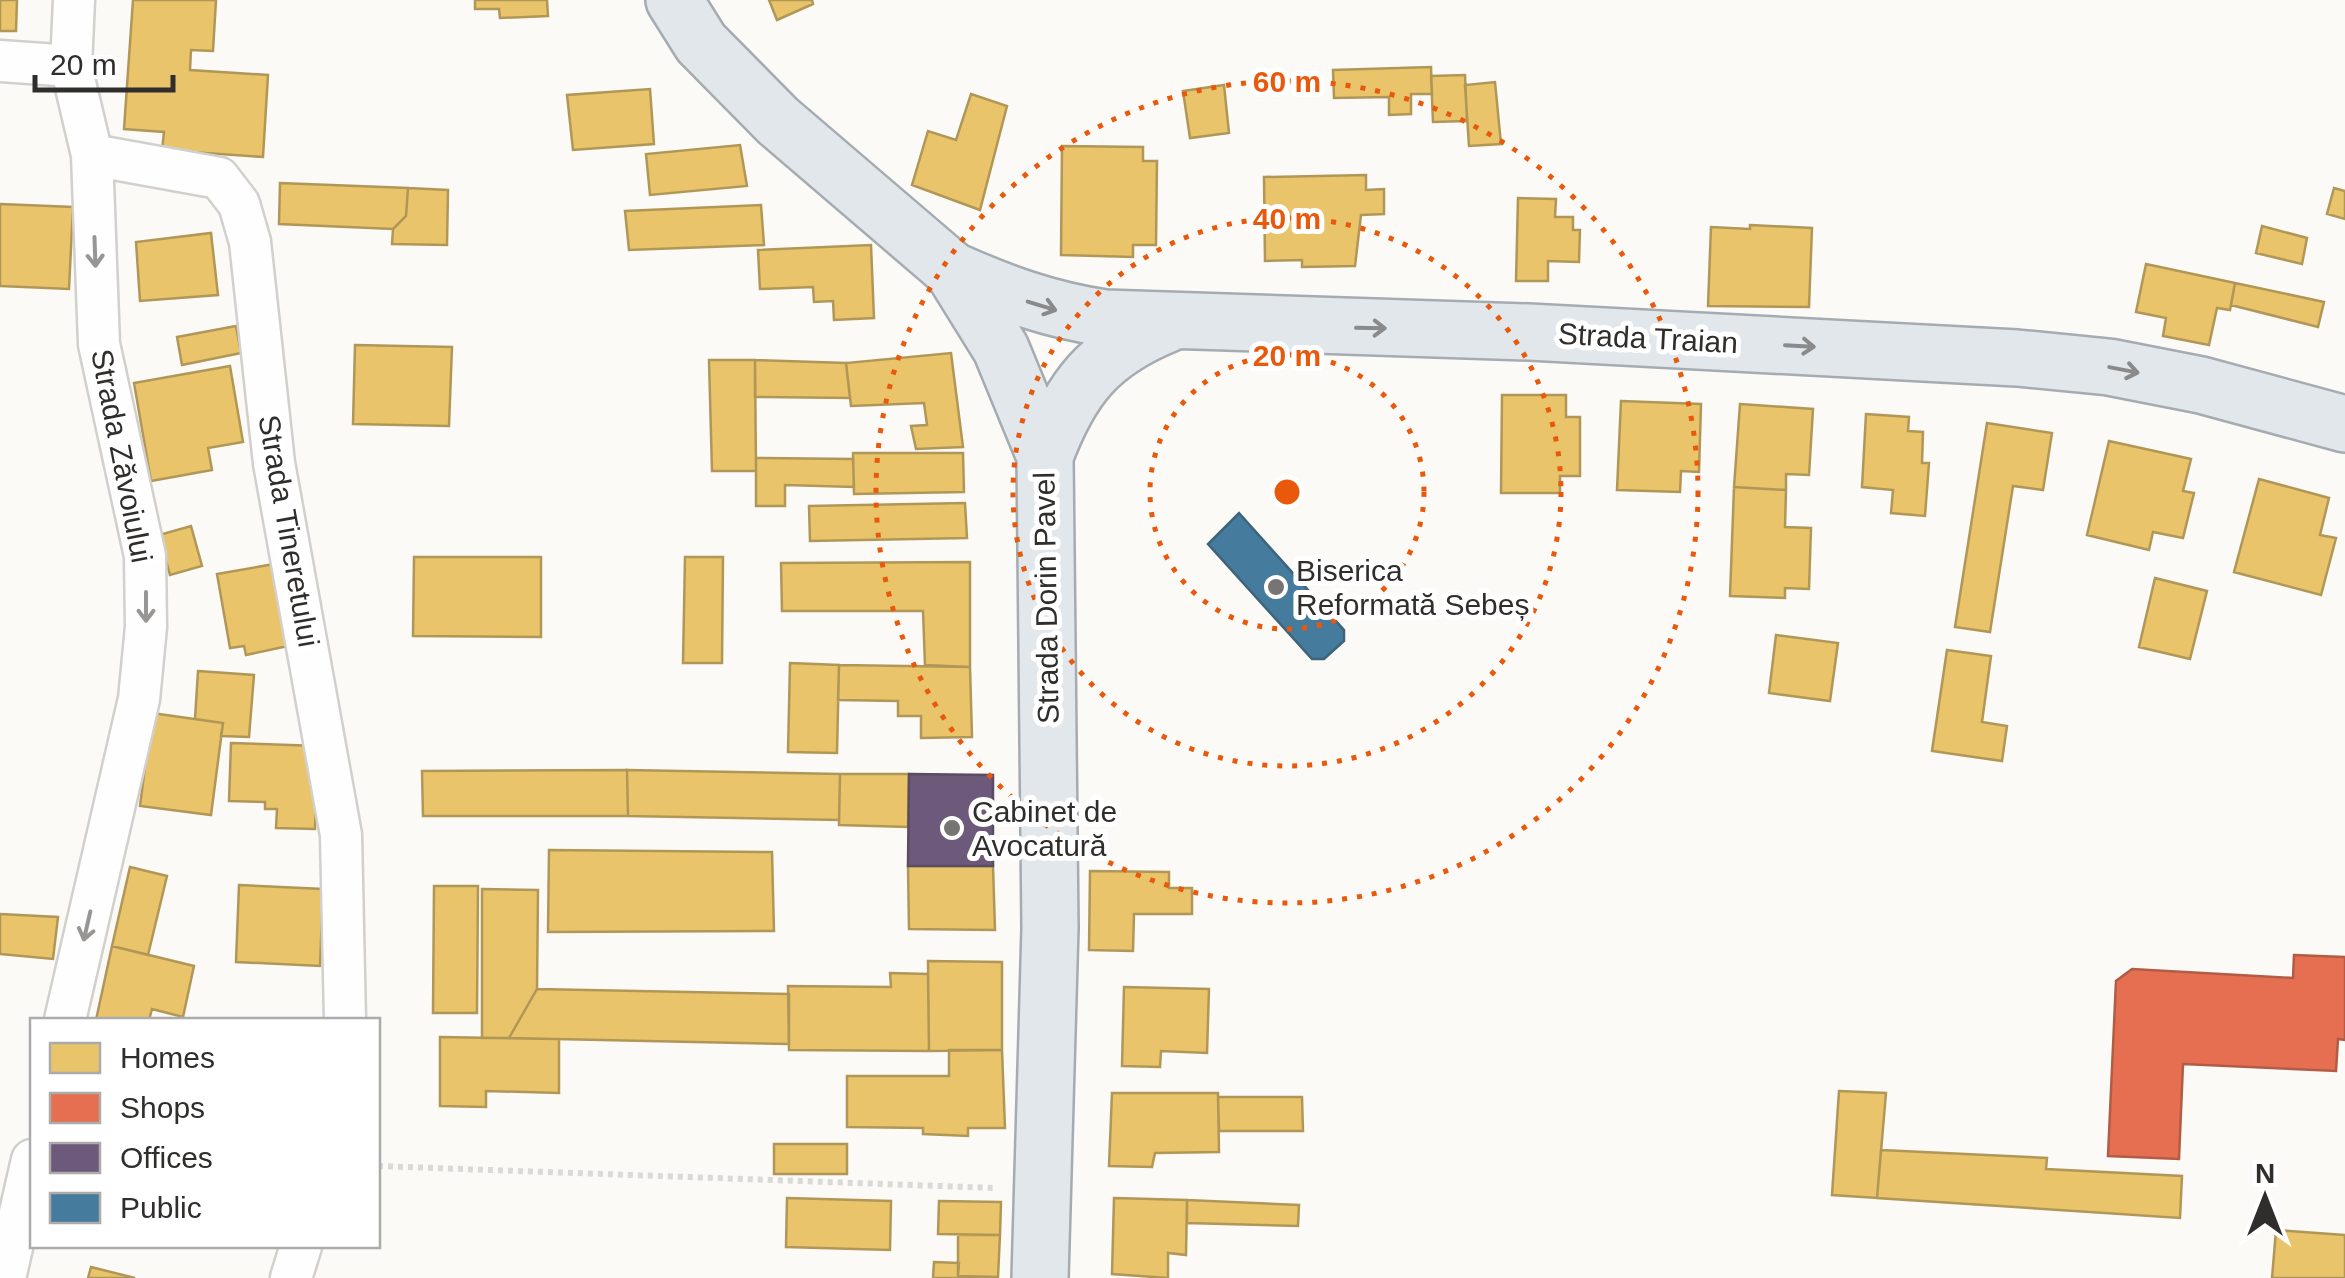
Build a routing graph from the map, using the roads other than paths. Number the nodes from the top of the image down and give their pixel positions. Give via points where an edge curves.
1 (74, 0) edge
2 (674, 0) edge
3 (0, 61) edge
4 (72, 66) junction
5 (92, 155) junction
6 (952, 270) junction
7 (1168, 324) junction
8 (2345, 424) edge
9 (1044, 456) junction
10 (65, 1018) edge
11 (345, 1018) edge
12 (30, 1169) edge
13 (300, 1248) edge
14 (5, 1278) edge
15 (291, 1278) edge
16 (1040, 1278) edge

1 - 4 street, Strada Zăvoiului
2 - 6 main road, Strada Dorin Pavel via 701,43 778,120
3 - 4 street
4 - 5 street, Strada Zăvoiului
5 -> 10 street, Strada Zăvoiului via 99,344 145,556 146,628 139,699
5 - 11 street, Strada Tineretului via 218,178 239,204 250,242 274,463 341,835
6 -> 7 main road, Strada Traian via 1055,311
6 - 9 main road, Strada Dorin Pavel via 1000,349
7 -> 8 main road, Strada Traian via 1529,332 2017,358 2201,385
7 - 9 main road via 1128,340 1098,364 1058,420
9 - 16 main road, Strada Dorin Pavel via 1050,928
12 - 14 street
13 - 15 street

